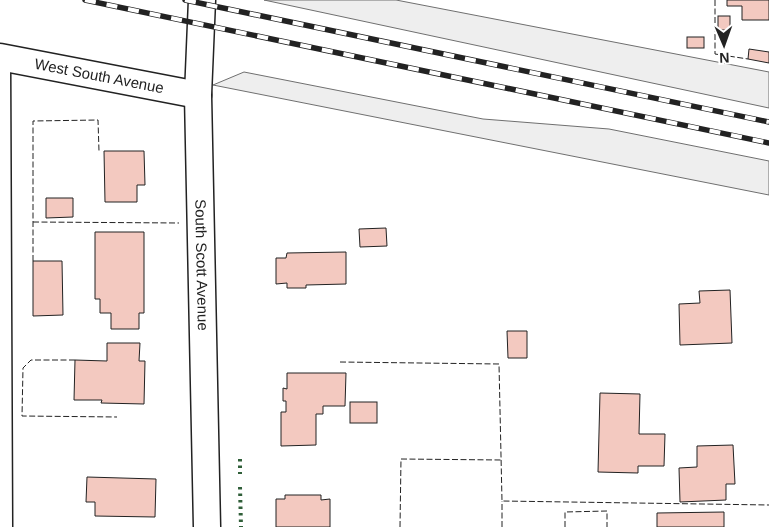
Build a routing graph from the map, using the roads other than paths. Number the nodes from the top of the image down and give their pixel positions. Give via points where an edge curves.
1 (202, 2) edge
2 (2, 57) edge
3 (198, 95) junction
4 (6, 527) edge
5 (207, 527) edge

1 - 3 street, South Scott Avenue
2 - 3 street, West South Avenue
2 - 4 lane
3 - 5 street, South Scott Avenue

